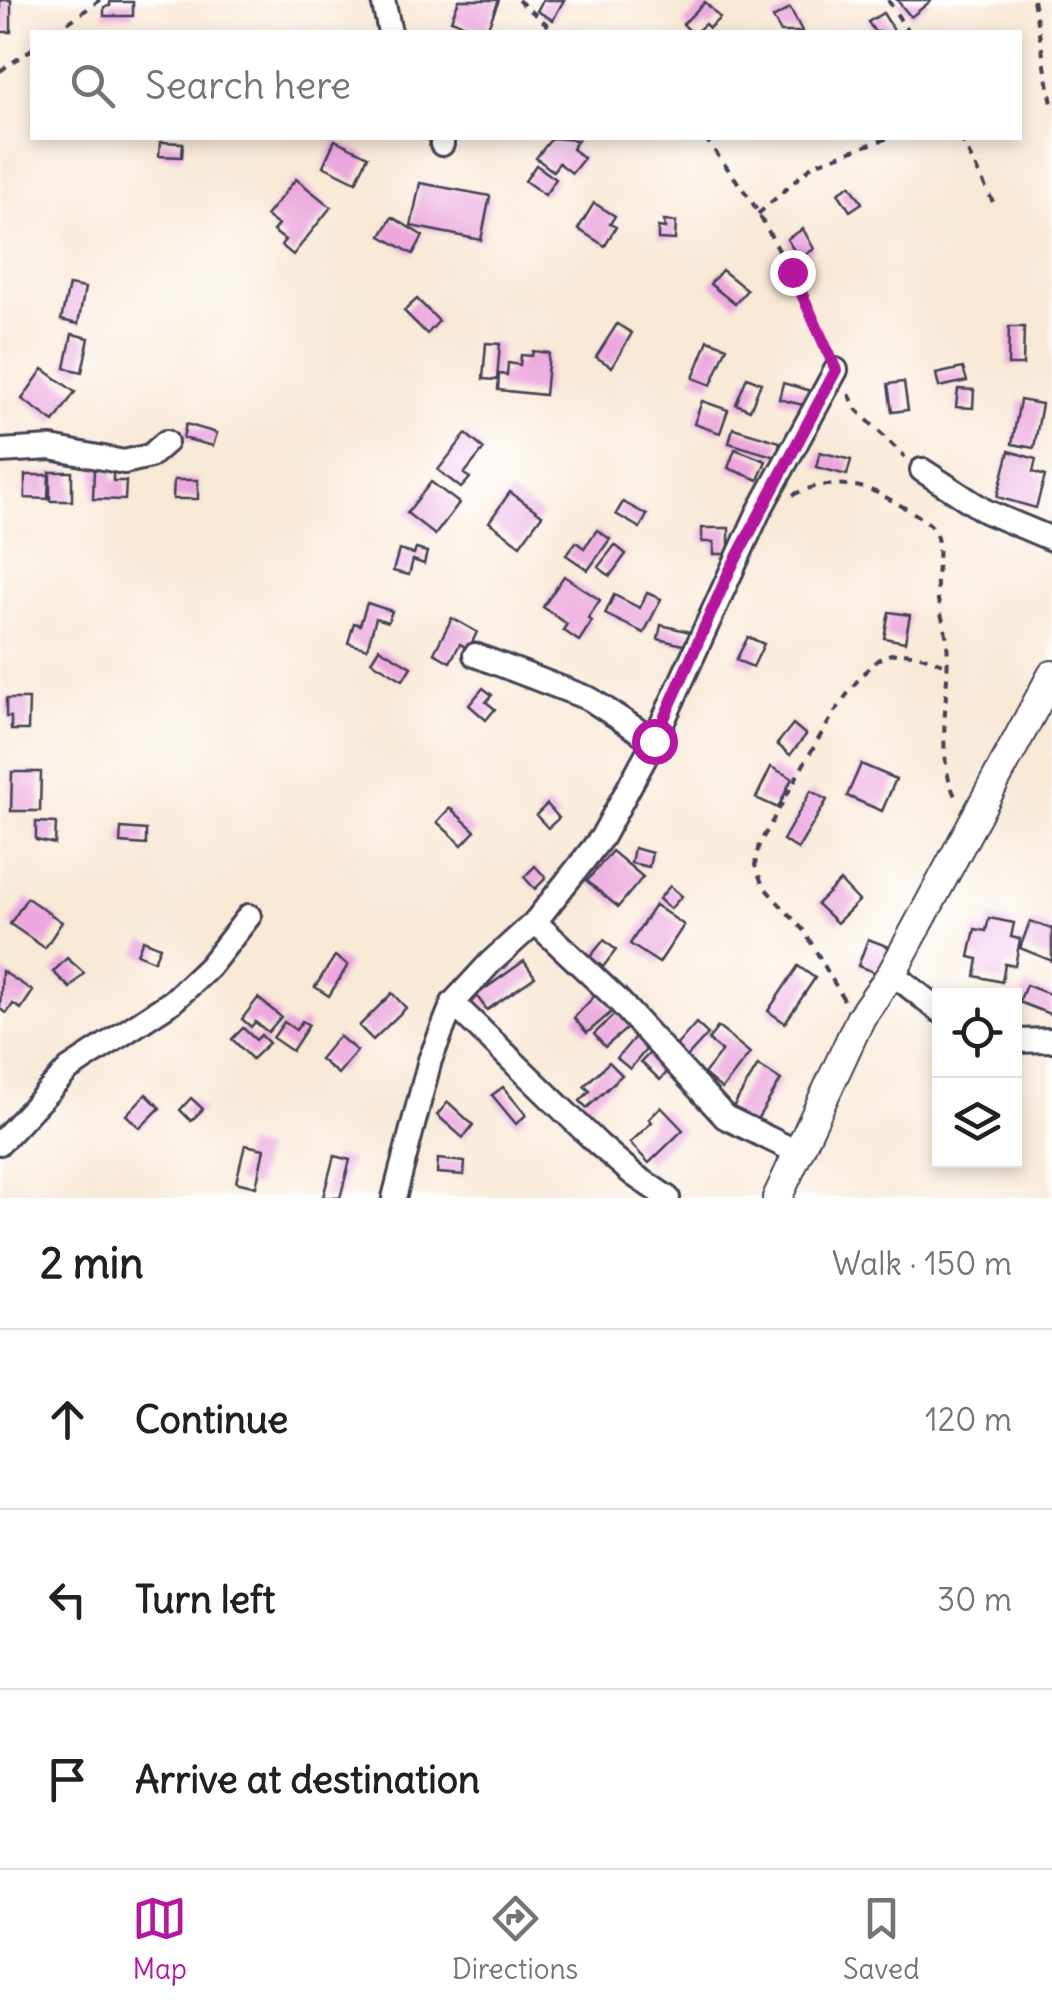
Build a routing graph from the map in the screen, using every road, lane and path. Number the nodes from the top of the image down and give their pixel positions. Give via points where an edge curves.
1 (100, 0) edge
2 (383, 0) edge
3 (518, 0) edge
4 (888, 0) edge
5 (1034, 0) edge
6 (59, 30) edge
7 (390, 30) edge
8 (554, 30) edge
9 (907, 30) edge
10 (30, 49) edge
11 (0, 70) edge
12 (1052, 104) edge
13 (706, 140) edge
14 (882, 140) edge
15 (962, 140) edge
16 (992, 202) dead end
17 (758, 214) junction
18 (836, 370) junction
19 (166, 442) dead end
20 (0, 451) edge
21 (922, 470) joint
22 (758, 513) junction
23 (1052, 539) edge
24 (475, 655) dead end
25 (948, 666) junction
26 (1052, 674) edge
27 (654, 741) junction
28 (972, 819) junction
29 (249, 916) dead end
30 (535, 922) junction
31 (892, 973) junction
32 (453, 1003) junction
33 (932, 1005) edge
34 (861, 1017) junction
35 (1052, 1040) edge
36 (1022, 1041) edge
37 (0, 1143) edge
38 (799, 1153) junction
39 (394, 1198) edge
40 (668, 1198) edge
41 (777, 1198) edge

1 - 6 path
2 - 7 street
3 - 8 path
4 - 9 path
5 - 12 path
10 - 11 path
13 - 17 path
14 - 17 path via 814,164
15 - 16 path
17 - 18 path
18 - 21 path via 857,410
18 - 22 street
19 - 20 street via 150,456 124,462 51,448
21 - 23 street via 986,512
22 - 25 path via 824,484 871,489 927,522 938,539 937,596
22 - 27 street
24 - 27 street via 590,700
25 - 28 path via 948,766 954,794
25 - 34 path via 902,654 886,655 867,668 841,700 759,844 755,865 763,886 805,932 852,1013
26 - 28 street
27 - 30 street via 602,837
28 - 31 street
29 - 37 street via 173,1000 68,1069
30 - 32 street
30 - 38 street via 617,999 725,1118
31 - 33 street
31 - 34 street
32 - 39 street via 430,1060
32 - 40 street via 598,1144
34 - 38 street
35 - 36 street
38 - 41 street

